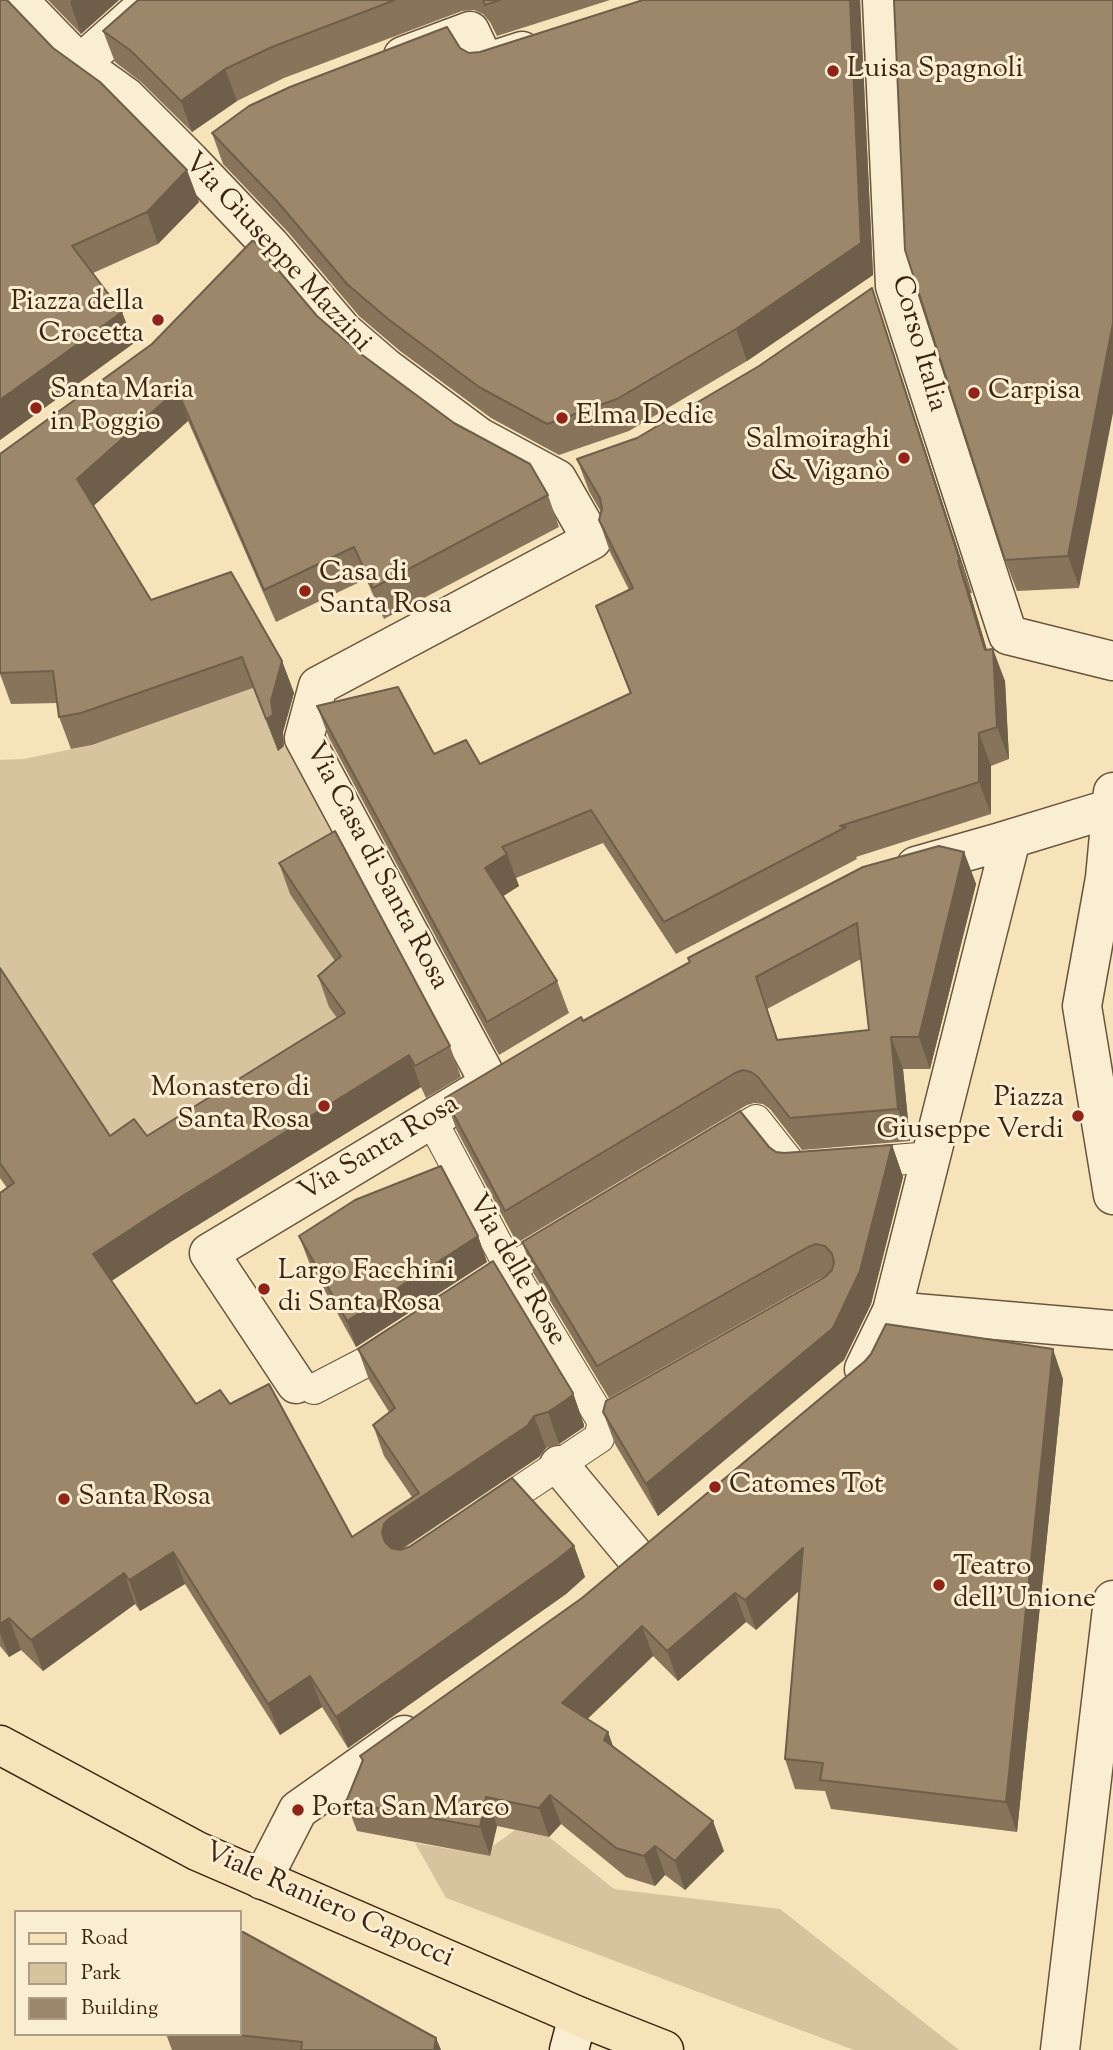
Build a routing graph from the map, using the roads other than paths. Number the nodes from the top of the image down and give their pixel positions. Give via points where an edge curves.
1 (18, 0) edge
2 (152, 0) edge
3 (882, 0) edge
4 (560, 39) edge
5 (80, 64) junction
6 (369, 69) edge
7 (895, 286) junction
8 (861, 309) edge
9 (574, 473) joint
10 (1113, 661) edge
11 (1112, 800) edge
12 (1004, 841) junction
13 (880, 876) edge
14 (1109, 886) edge
15 (527, 1062) edge
16 (491, 1084) junction
17 (431, 1119) junction
18 (698, 1155) edge
19 (931, 1157) junction
20 (1113, 1195) edge
21 (581, 1226) edge
22 (510, 1268) junction
23 (890, 1291) junction
24 (1113, 1331) edge
25 (305, 1387) joint
26 (662, 1388) edge
27 (840, 1392) edge
28 (603, 1422) junction
29 (559, 1465) junction
30 (468, 1526) edge
31 (609, 1586) edge
32 (1113, 1600) edge
33 (432, 1715) edge
34 (0, 1745) edge
35 (262, 1880) junction
36 (574, 2033) edge
37 (664, 2050) edge
38 (1060, 2050) edge

1 - 5 street, Via Giuseppe Mazzini
2 - 5 street
3 - 7 street, Corso Italia
4 - 6 street via 485,64 470,31
5 - 9 street, Via Giuseppe Mazzini via 205,151 254,251 386,368 479,437
7 - 8 street
7 - 10 street, Corso Italia via 1008,635
9 - 16 street, Via Casa di Santa Rosa via 592,540 318,686 304,738
11 - 12 street
11 - 14 street
12 - 13 street
12 - 19 street
14 - 20 street via 1082,1006
15 - 16 street, Via Santa Rosa
16 - 17 street, Via Santa Rosa
17 - 22 lane, Via delle Rose
17 - 25 street, Via Santa Rosa via 209,1252
18 - 19 lane via 756,1120 794,1168
19 - 23 street
21 - 22 lane
22 - 25 lane via 364,1363
22 - 28 lane, Via delle Rose
23 - 24 street
23 - 27 street via 862,1374
26 - 28 lane
28 - 29 lane via 599,1438
29 - 30 lane
29 - 31 street via 650,1552
32 - 38 street
33 - 35 street via 298,1810
34 - 35 main road, Viale Raniero Capocci via 197,1851
35 - 36 main road, Viale Raniero Capocci
36 - 37 main road, Viale Raniero Capocci

